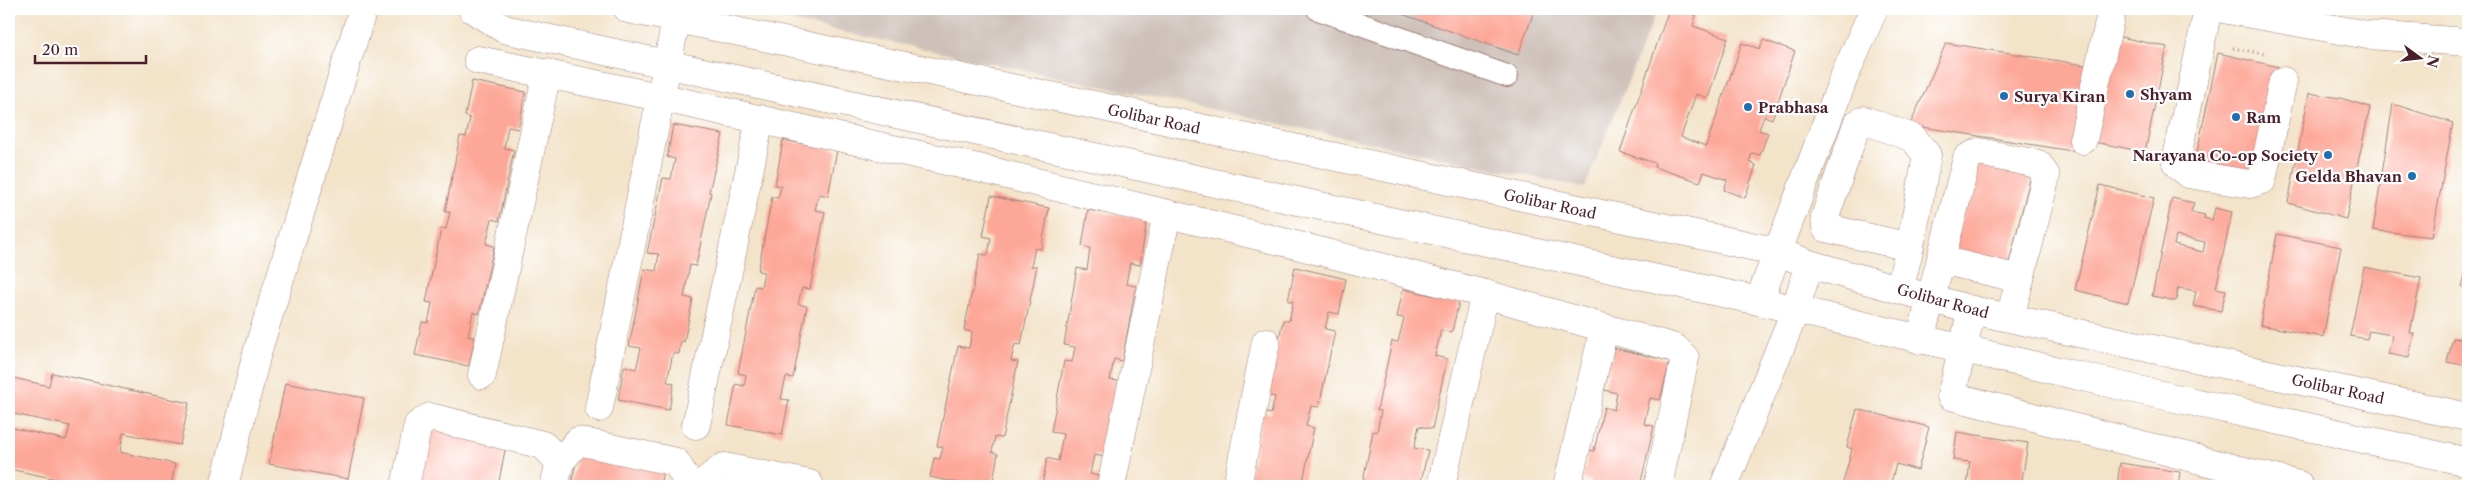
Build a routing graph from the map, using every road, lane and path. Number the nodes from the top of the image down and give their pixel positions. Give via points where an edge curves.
1 (363, 9) edge
2 (472, 9) edge
3 (628, 9) edge
4 (1874, 9) edge
5 (2112, 9) edge
6 (2208, 9) edge
7 (2223, 9) edge
8 (1329, 11) edge
9 (676, 20) junction
10 (2200, 41) junction
11 (2468, 42) edge
12 (478, 60) dead end
13 (666, 65) junction
14 (547, 73) junction
15 (1507, 76) dead end
16 (2283, 81) joint
17 (659, 97) junction
18 (760, 119) junction
19 (2083, 140) dead end
20 (1167, 214) junction
21 (1910, 247) junction
22 (1779, 252) junction
23 (1942, 260) junction
24 (1809, 264) junction
25 (2020, 279) junction
26 (1900, 289) junction
27 (1485, 294) junction
28 (1932, 299) junction
29 (1758, 301) junction
30 (1972, 310) junction
31 (1795, 311) junction
32 (2010, 318) junction
33 (1604, 328) junction
34 (1920, 340) junction
35 (1266, 342) dead end
36 (2124, 343) junction
37 (1962, 350) junction
38 (482, 375) dead end
39 (2114, 385) junction
40 (599, 408) dead end
41 (2468, 417) edge
42 (696, 425) dead end
43 (2468, 462) edge
44 (557, 474) edge
45 (2298, 485) dead end
46 (224, 486) edge
47 (405, 486) edge
48 (690, 486) edge
49 (698, 486) edge
50 (810, 486) edge
51 (1111, 486) edge
52 (1237, 486) edge
53 (1440, 486) edge
54 (1567, 486) edge
55 (1658, 486) edge
56 (1724, 486) edge

1 - 46 street via 256,353
2 - 13 street via 504,29
3 - 9 street, Golibar Road
4 - 22 street via 1844,76
5 - 19 street
6 - 10 street
7 - 11 street via 2368,36
8 - 15 lane
9 - 13 street
9 - 22 street, Golibar Road via 1075,101
10 - 16 path via 2270,55 2283,69
10 - 16 street via 2176,162 2188,174 2250,184 2262,180
12 - 14 street
13 - 17 street
13 - 29 street
14 - 17 street
14 - 38 street
17 - 18 street
17 - 40 street
18 - 20 street
18 - 42 street
20 - 27 street
20 - 51 street
21 - 21 street via 1927,155 1913,138 1864,120 1857,124 1825,217 1826,228
21 - 26 street
22 - 24 street, Golibar Road
22 - 29 street
23 - 25 street
23 - 25 street via 1967,158 1979,152 2038,164 2046,176
23 - 28 street
24 - 26 street, Golibar Road
24 - 31 street
25 - 32 street
26 - 28 street, Golibar Road
27 - 33 street
27 - 53 street
28 - 30 street, Golibar Road
28 - 34 street
29 - 31 street
30 - 32 street, Golibar Road
30 - 37 street
31 - 34 street
31 - 56 street
32 - 36 street, Golibar Road
33 - 54 street
33 - 55 street via 1675,348 1685,358
34 - 37 street
35 - 52 street
36 - 39 street
36 - 41 street, Golibar Road
37 - 39 street
37 - 45 street via 1951,396
39 - 43 street
44 - 47 street via 543,445 430,417 418,425
44 - 48 street via 578,441 676,462
49 - 50 street via 724,467

